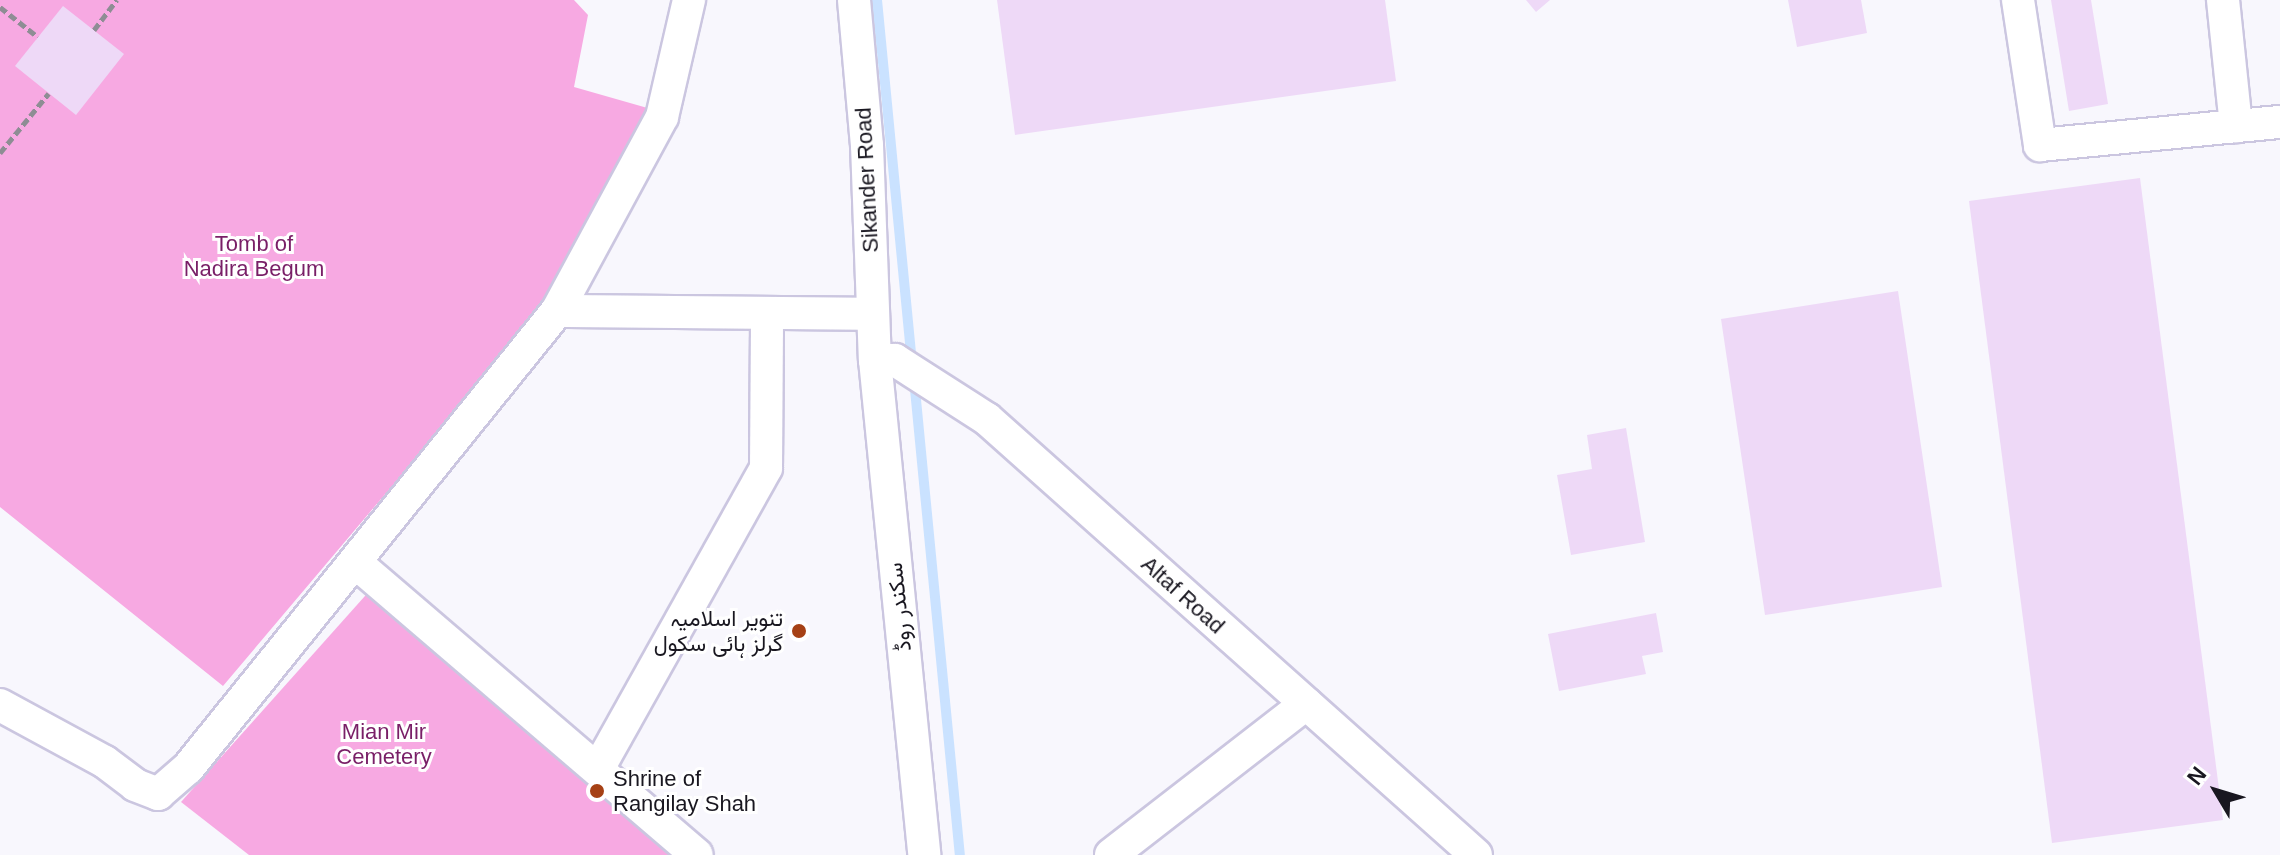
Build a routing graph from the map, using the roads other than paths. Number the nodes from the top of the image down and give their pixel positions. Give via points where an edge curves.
1 (689, 0) edge
2 (854, 0) edge
3 (2018, 0) edge
4 (2223, 0) edge
5 (2280, 122) edge
6 (2236, 126) junction
7 (557, 311) junction
8 (767, 314) junction
9 (873, 314) junction
10 (885, 360) junction
11 (355, 562) junction
12 (1306, 704) junction
13 (0, 705) edge
14 (599, 767) junction
15 (697, 855) edge
16 (924, 855) edge
17 (1111, 855) edge
18 (1476, 855) edge

1 - 7 street via 662,117
2 - 9 street, Sikander Road via 867,145
3 - 6 street via 2040,145
4 - 6 street
5 - 6 street
7 - 8 street
7 - 11 street
8 - 9 street
8 - 14 street via 766,468
9 - 10 street, Sikander Road
10 - 12 street, Altaf Road via 943,388 987,419
10 - 16 street, سکندر روڈ
11 - 13 street via 188,768 158,794
11 - 14 street
12 - 17 street
12 - 18 street, Altaf Road
14 - 15 street

